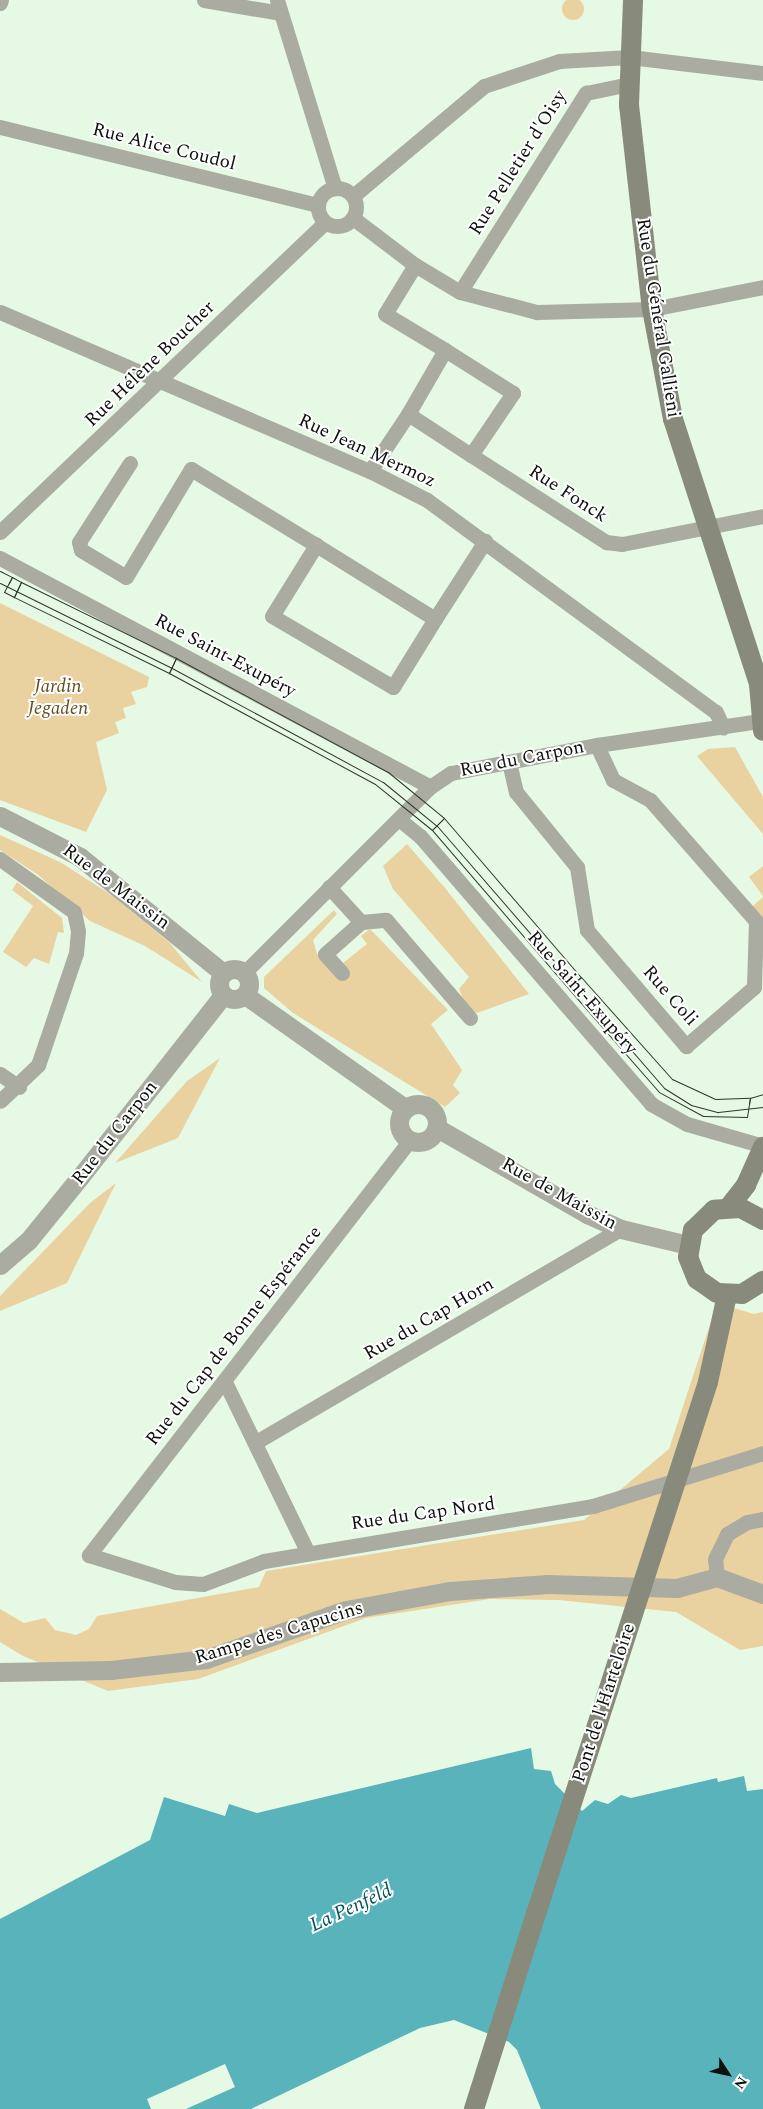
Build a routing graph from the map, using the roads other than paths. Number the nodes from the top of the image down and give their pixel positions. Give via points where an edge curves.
1 (204, 0) edge
2 (633, 0) edge
3 (279, 6) edge
4 (630, 57) junction
5 (763, 73) edge
6 (629, 84) junction
7 (0, 127) edge
8 (335, 188) junction
9 (353, 196) junction
10 (318, 205) junction
11 (353, 218) junction
12 (325, 223) junction
13 (415, 265) junction
14 (763, 287) edge
15 (460, 292) junction
16 (652, 310) junction
17 (0, 312) edge
18 (445, 350) junction
19 (162, 381) junction
20 (408, 414) junction
21 (471, 455) junction
22 (130, 463) dead end
23 (370, 470) junction
24 (763, 516) edge
25 (709, 526) junction
26 (0, 532) edge
27 (485, 541) junction
28 (316, 545) junction
29 (0, 558) edge
30 (435, 619) junction
31 (761, 687) edge
32 (761, 726) edge
33 (723, 728) junction
34 (597, 745) junction
35 (508, 762) junction
36 (430, 787) junction
37 (0, 816) edge
38 (400, 820) junction
39 (0, 860) edge
40 (329, 887) junction
41 (361, 922) junction
42 (223, 973) junction
43 (244, 973) junction
44 (342, 973) dead end
45 (223, 995) junction
46 (245, 995) junction
47 (470, 1018) dead end
48 (0, 1074) edge
49 (18, 1087) junction
50 (0, 1101) edge
51 (406, 1109) junction
52 (437, 1128) junction
53 (410, 1140) junction
54 (763, 1146) edge
55 (729, 1207) junction
56 (763, 1220) edge
57 (621, 1229) junction
58 (688, 1244) junction
59 (0, 1265) edge
60 (763, 1281) edge
61 (727, 1295) junction
62 (225, 1382) junction
63 (256, 1442) junction
64 (763, 1452) edge
65 (763, 1519) edge
66 (308, 1553) junction
67 (89, 1555) joint
68 (717, 1577) junction
69 (763, 1594) edge
70 (0, 1672) edge
71 (474, 2109) edge

1 - 3 street
2 - 4 main road, Rue du Général Gallieni
3 - 8 street
4 - 5 street
4 - 6 main road, Rue du Général Gallieni
4 - 9 street via 559,61 484,86
6 - 15 street, Rue Pelletier d'Oisy via 586,93
6 - 16 main road, Rue du Général Gallieni
7 - 10 street, Rue Alice Coudol
8 - 9 street
8 - 10 street via 323,193
9 - 11 street
10 - 12 street
11 - 12 street via 335,227
11 - 13 street
12 - 19 street, Rue Hélène Boucher
13 - 15 street
13 - 18 street via 385,314
14 - 16 street
15 - 16 street via 537,312
16 - 25 main road, Rue du Général Gallieni via 673,419
17 - 19 street, Rue Jean Mermoz
18 - 20 street
18 - 21 street via 513,393
19 - 23 street, Rue Jean Mermoz
19 - 26 street, Rue Hélène Boucher
20 - 21 street, Rue Fonck
20 - 23 street
21 - 25 street, Rue Fonck via 606,542 622,544
22 - 28 street via 79,542 81,550 126,577 191,469
23 - 27 street, Rue Jean Mermoz via 427,500
24 - 25 street, Rue Fonck
25 - 31 main road, Rue du Général Gallieni
27 - 30 street
27 - 33 street, Rue Jean Mermoz via 716,712
28 - 30 street
28 - 30 street via 272,616 393,687
29 - 36 street, Rue Saint-Exupéry
31 - 32 main road, Rue du Général Gallieni
32 - 33 street, Rue du Carpon
33 - 34 street, Rue du Carpon
34 - 35 street, Rue du Carpon
34 - 35 street, Rue Coli via 613,780 650,800 756,922 754,987 686,1046 587,930 577,866 516,792
35 - 36 street, Rue du Carpon via 451,773
36 - 38 street, Rue du Carpon
37 - 42 street, Rue de Maissin via 80,857
38 - 40 street, Rue du Carpon
38 - 54 street, Rue Saint-Exupéry via 420,836 651,1104 687,1124
39 - 49 street via 74,912 78,931 76,953 38,1065
40 - 41 street
40 - 43 street, Rue du Carpon
41 - 44 street via 325,954
41 - 47 street via 386,920
42 - 43 street via 235,969
42 - 45 street via 218,984
43 - 46 street via 249,981
45 - 46 street via 236,1000
45 - 59 street, Rue du Carpon via 28,1241
46 - 51 street
48 - 49 street
49 - 50 street
51 - 52 street via 417,1104 429,1108
51 - 53 street via 400,1126
52 - 53 street via 428,1139
52 - 57 street, Rue de Maissin
53 - 62 street, Rue du Cap de Bonne Espérance
54 - 55 main road via 746,1185
55 - 56 main road via 751,1211
55 - 58 main road via 702,1218
57 - 58 street, Rue de Maissin
57 - 63 street, Rue du Cap Horn
58 - 61 main road via 697,1279
60 - 61 main road via 742,1294
61 - 71 main road, Pont de l'Harteloire, bridge via 708,1382
62 - 63 street
62 - 67 street, Rue du Cap de Bonne Espérance
63 - 66 street
64 - 66 street, Rue du Cap Nord via 593,1506
65 - 68 street via 747,1522 727,1534 715,1559
66 - 67 street, Rue du Cap Nord via 246,1565 203,1584 175,1582
68 - 69 street
68 - 70 street, Rampe des Capucins via 677,1588 548,1584 450,1591 346,1610 206,1659 112,1670

